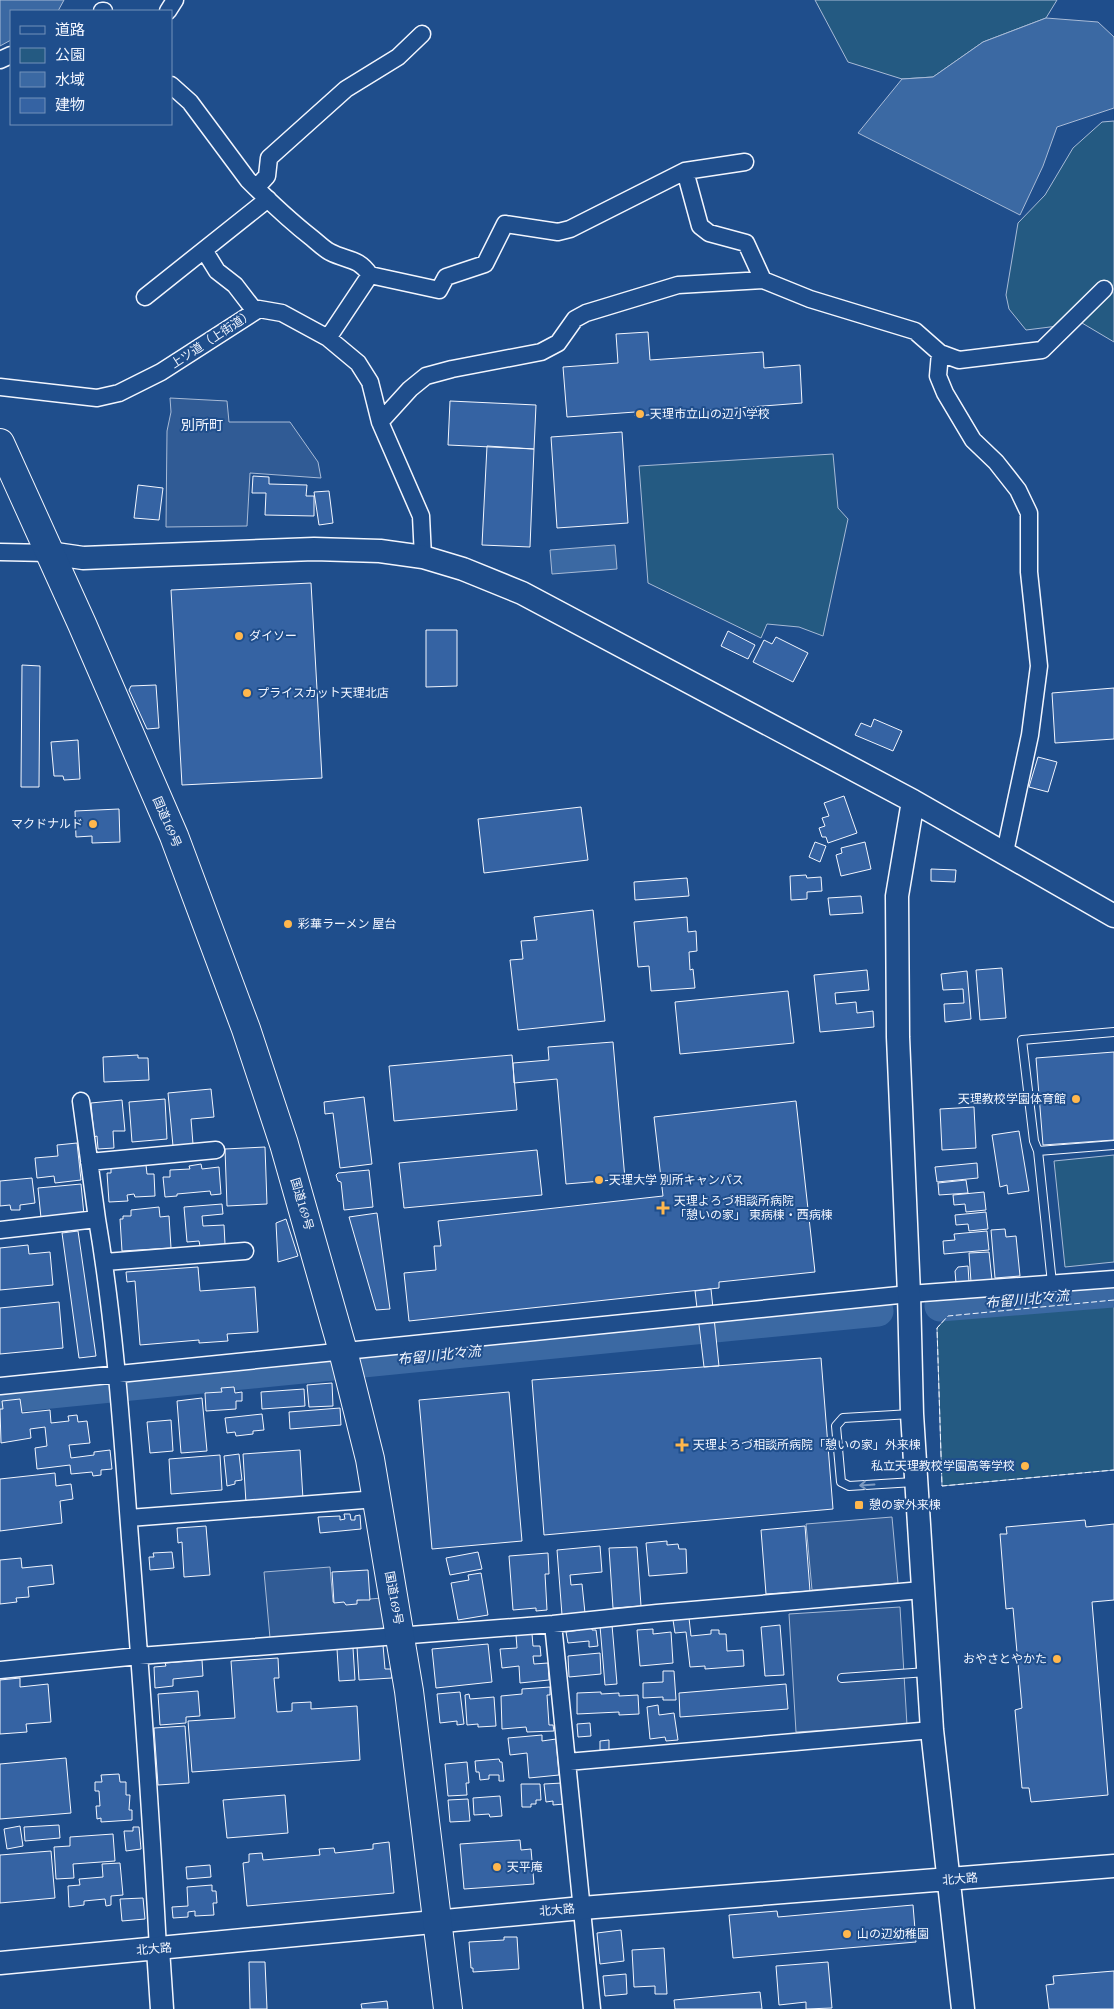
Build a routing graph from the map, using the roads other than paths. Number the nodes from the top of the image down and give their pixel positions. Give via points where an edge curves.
1 (422, 34) dead end
2 (172, 86) edge
3 (745, 162) dead end
4 (685, 171) junction
5 (262, 194) junction
6 (204, 250) junction
7 (370, 275) junction
8 (763, 280) junction
9 (1104, 289) dead end
10 (145, 297) dead end
11 (255, 311) junction
12 (328, 338) junction
13 (940, 353) junction
14 (0, 387) edge
15 (380, 422) junction
16 (0, 443) edge
17 (0, 552) edge
18 (49, 553) junction
19 (424, 557) junction
20 (914, 801) junction
21 (1005, 852) junction
22 (1114, 916) edge
23 (1114, 1032) edge
24 (81, 1101) dead end
25 (1114, 1145) edge
26 (216, 1150) dead end
27 (1038, 1151) junction
28 (89, 1162) junction
29 (97, 1219) junction
30 (0, 1230) edge
31 (245, 1251) dead end
32 (104, 1262) junction
33 (1114, 1279) edge
34 (1052, 1284) junction
35 (910, 1308) junction
36 (345, 1358) junction
37 (119, 1381) junction
38 (0, 1386) edge
39 (912, 1414) junction
40 (916, 1482) junction
41 (377, 1499) junction
42 (129, 1518) junction
43 (922, 1590) junction
44 (552, 1624) junction
45 (400, 1635) junction
46 (140, 1656) junction
47 (0, 1670) edge
48 (928, 1672) junction
49 (842, 1678) dead end
50 (932, 1730) junction
51 (567, 1762) junction
52 (1114, 1866) edge
53 (948, 1880) junction
54 (582, 1908) junction
55 (438, 1922) junction
56 (158, 1949) junction
57 (0, 1962) edge
58 (162, 2009) edge
59 (448, 2009) edge
60 (592, 2009) edge
61 (963, 2009) edge

1 - 5 street via 398,57 346,89 269,158
2 - 5 street via 190,102
3 - 4 street
4 - 7 street via 570,229 558,232 505,224 485,264 446,277 439,290
4 - 8 street via 700,226 709,233 746,243
5 - 6 street
5 - 7 street via 293,224 330,252 351,258 363,265
6 - 10 street
6 - 11 street via 217,271 235,285
7 - 12 street
8 - 13 street via 810,299 916,331
8 - 15 street via 678,285 586,313 575,319 558,343 542,352 426,376
9 - 13 street via 1042,350 959,360
11 - 12 street, 上ツ道（上街道） via 282,313
11 - 14 street, 上ツ道（上街道） via 161,372 119,393 97,398
12 - 15 street, 上ツ道（上街道） via 358,363 370,382
13 - 21 street via 938,376 945,393 973,440 1018,490 1029,513 1029,572 1039,666 1030,735
15 - 19 street, 上ツ道（上街道） via 421,516
16 - 18 highway, 国道169号
17 - 18 street
18 - 19 street via 83,558 314,549 380,551
18 - 36 highway, 国道169号 via 174,836 218,950 284,1144
19 - 20 street via 522,593
20 - 21 street
20 - 35 street via 896,896 898,1037
21 - 22 street
23 - 27 lane via 1022,1040 1034,1141
24 - 28 street
25 - 27 lane
26 - 28 street
27 - 34 lane
28 - 29 street
29 - 30 street
29 - 32 street
31 - 32 street
32 - 37 street
33 - 34 street
34 - 35 street
35 - 36 street
35 - 39 street
36 - 37 street
36 - 41 highway, 国道169号
37 - 38 street
37 - 42 street
39 - 40 street
40 -> 39 lane via 849,1486 841,1482 836,1426 843,1418
40 - 43 street
41 - 42 street
41 - 45 highway, 国道169号
42 - 46 street
43 - 44 street
43 - 48 street
44 - 45 street
44 - 51 street
45 - 46 street
45 - 55 highway, 国道169号
46 - 47 street
46 - 56 street
48 - 49 lane
48 - 50 street
50 - 51 street
50 - 53 street
51 - 54 street
52 - 53 street, 北大路
53 - 54 street, 北大路
53 - 61 street
54 - 55 street, 北大路
54 - 60 street
55 - 56 street, 北大路
55 - 59 highway, 国道169号
56 - 57 street, 北大路
56 - 58 street

